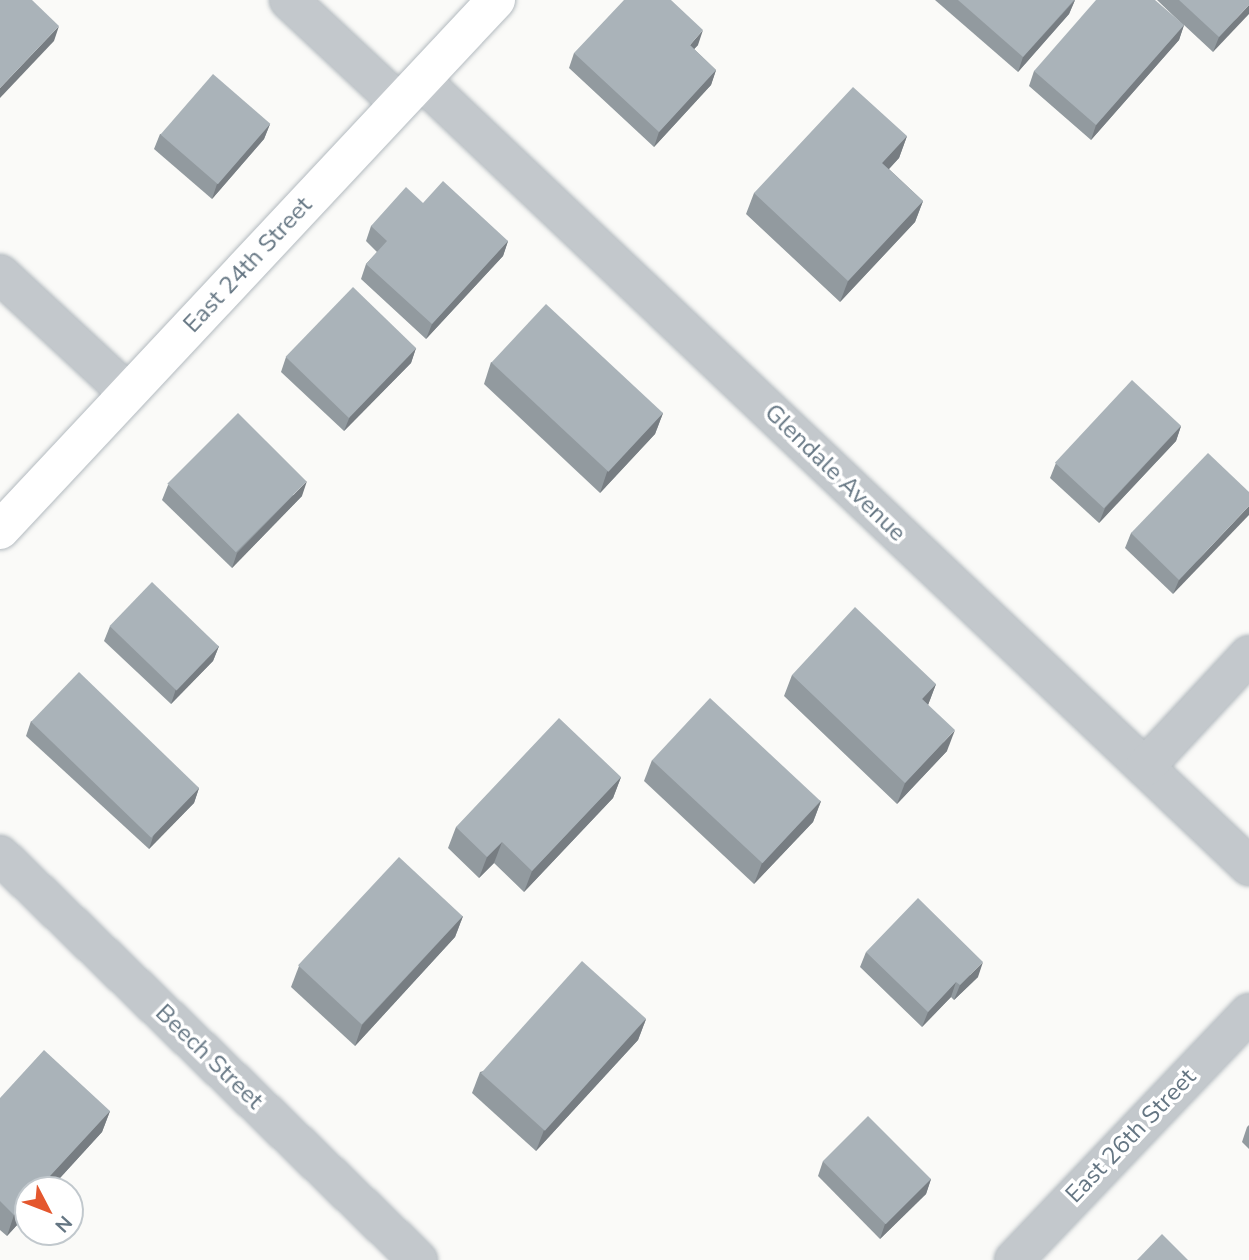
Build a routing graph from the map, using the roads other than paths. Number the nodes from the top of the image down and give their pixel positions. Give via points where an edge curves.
1 (289, 0) edge
2 (496, 0) edge
3 (410, 92) junction
4 (0, 274) edge
5 (128, 393) junction
6 (0, 530) edge
7 (1249, 655) edge
8 (1145, 767) junction
9 (0, 855) edge
10 (1249, 866) edge
11 (1249, 1013) edge
12 (418, 1260) edge
13 (1014, 1260) edge

1 - 3 street, Glendale Avenue
2 - 3 main road, East 24th Street
3 - 5 main road, East 24th Street
3 - 8 street, Glendale Avenue
4 - 5 street
5 - 6 main road, East 24th Street
7 - 8 street
8 - 10 street, Glendale Avenue
9 - 12 street, Beech Street
11 - 13 street, East 26th Street

